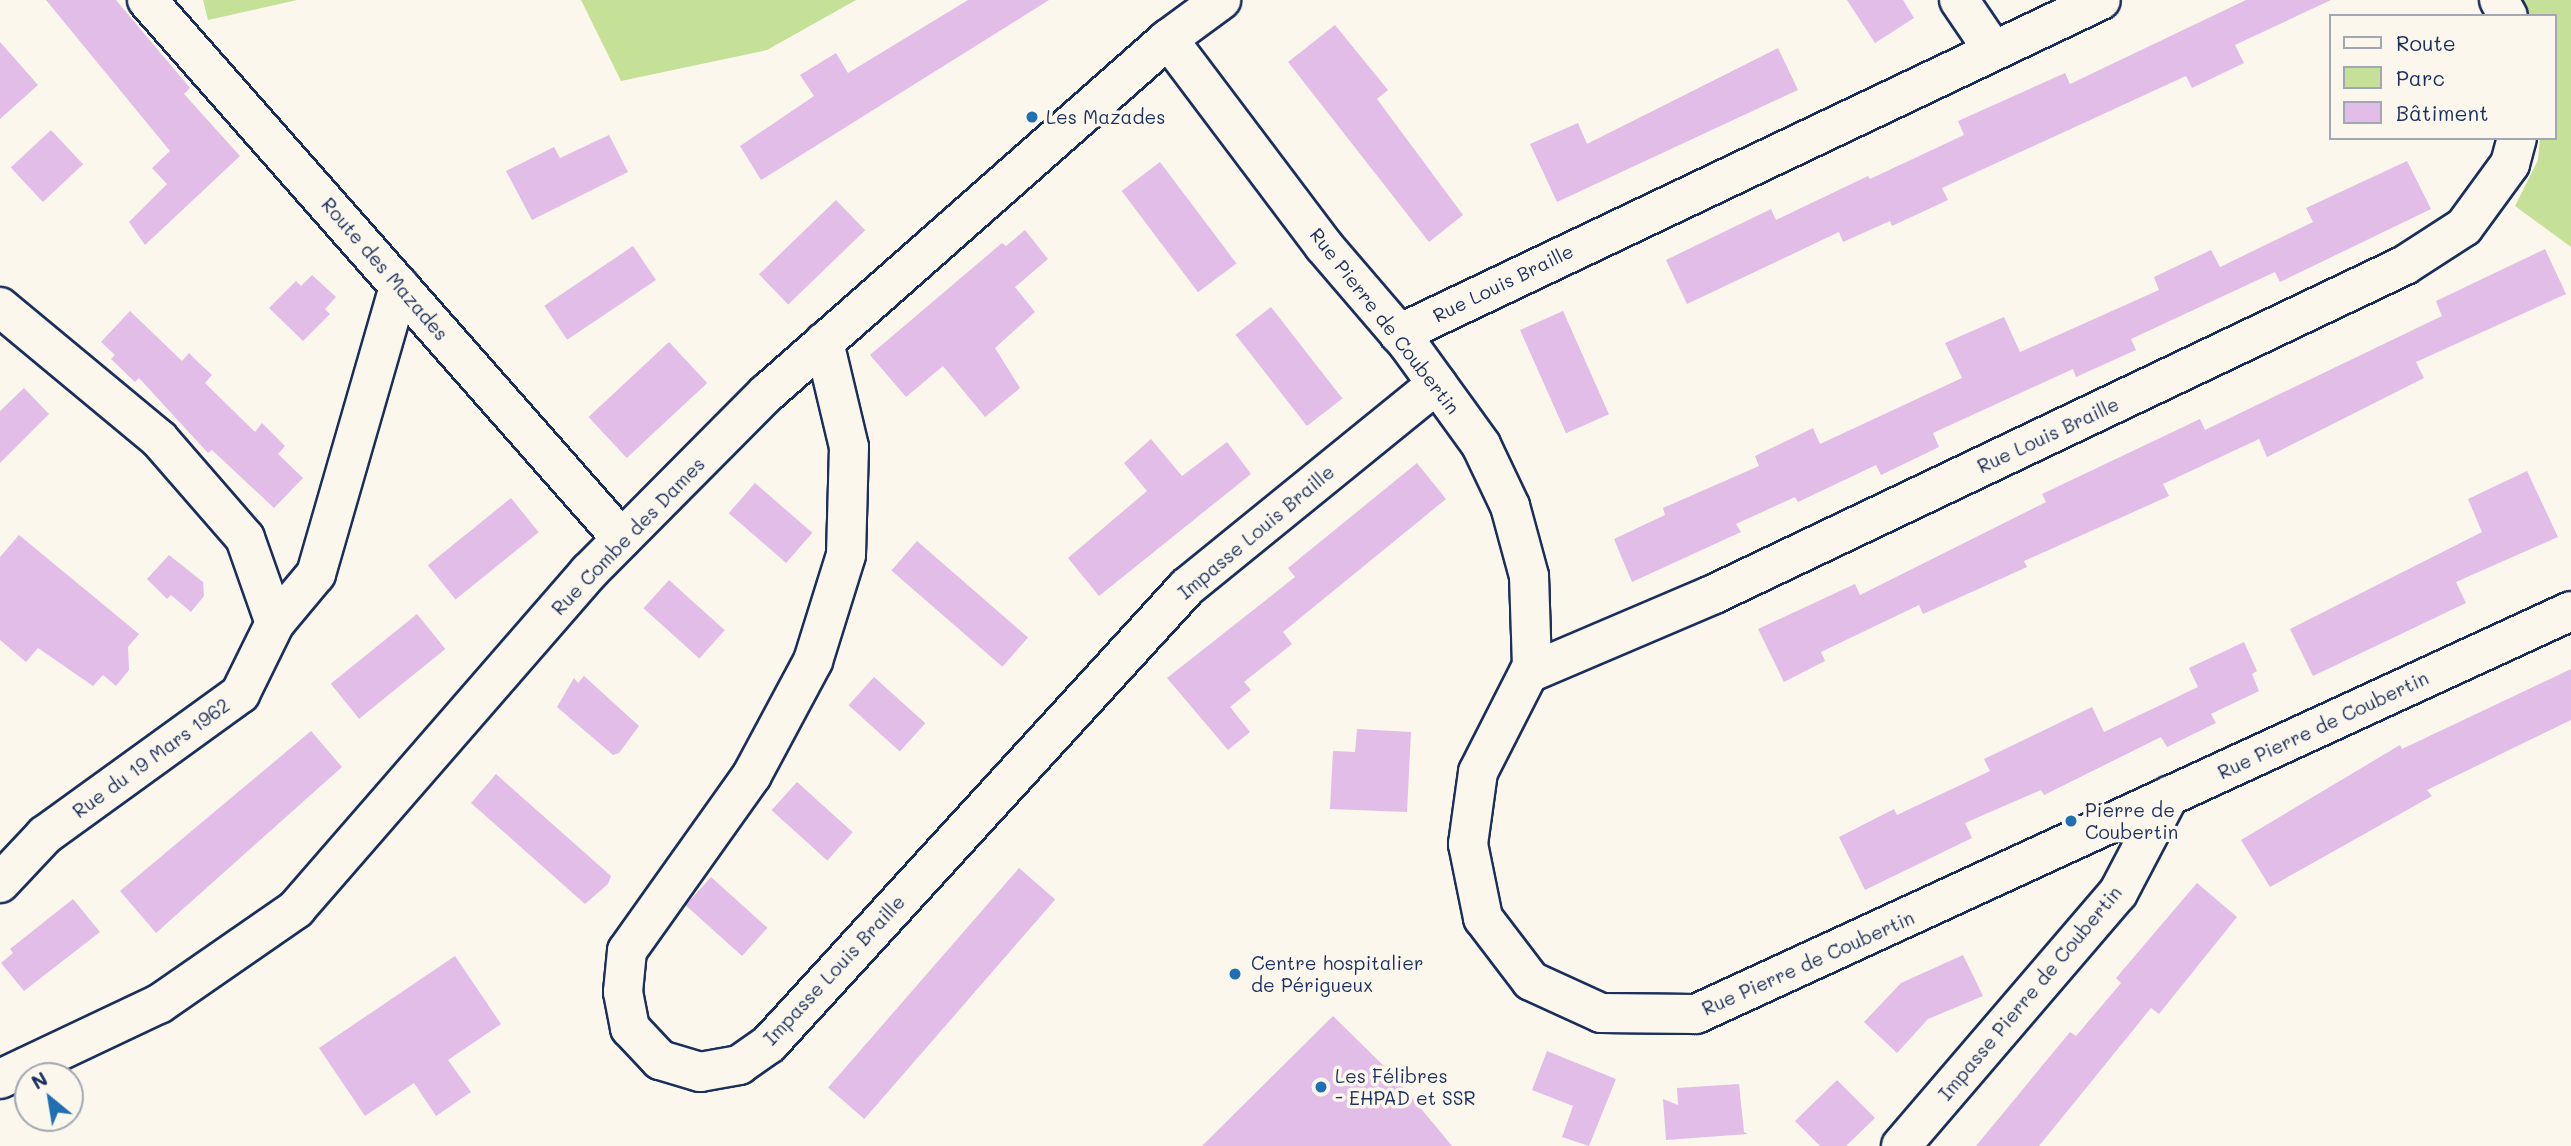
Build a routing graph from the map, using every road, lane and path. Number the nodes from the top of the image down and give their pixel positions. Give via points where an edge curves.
1 (147, 0) edge
2 (1221, 0) edge
3 (1959, 0) edge
4 (2101, 0) edge
5 (1168, 38) junction
6 (1993, 50) junction
7 (2516, 140) edge
8 (399, 286) junction
9 (0, 307) edge
10 (1399, 334) junction
11 (824, 342) junction
12 (1437, 384) junction
13 (622, 539) junction
14 (2571, 611) edge
15 (275, 623) junction
16 (1529, 673) junction
17 (2169, 796) junction
18 (0, 883) edge
19 (0, 1079) edge
20 (1901, 1146) edge

1 - 8 street, Route des Mazades
2 - 5 street, Rue Combe des Dames
3 - 6 street
4 - 6 street, Rue Louis Braille
5 - 10 street, Rue Pierre de Coubertin via 1324,246
5 - 11 street, Rue Combe des Dames
6 - 10 street, Rue Louis Braille
7 - 16 street, Rue Louis Braille via 2510,164 2464,228 2405,265 1712,595
8 - 13 street, Route des Mazades
8 - 15 street, Rue du 19 Mars 1962 via 316,574
9 - 15 street via 159,439 245,538
10 - 12 street, Rue Pierre de Coubertin
11 - 12 street, Impasse Louis Braille via 849,447 846,555 813,662 752,775 627,950 623,992 630,1028 660,1060 701,1072 739,1065 769,1044 1187,587
11 - 13 street, Rue Combe des Dames
12 - 16 street, Rue Pierre de Coubertin via 1481,445 1510,506 1529,576
13 - 19 street, Rue Combe des Dames via 296,909 159,1004
14 - 17 street, Rue Pierre de Coubertin
15 - 18 street, Rue du 19 Mars 1962 via 240,694 45,835
16 - 17 street, Rue Pierre de Coubertin via 1478,772 1468,844 1483,918 1531,981 1601,1013 1696,1014
17 - 20 street, Impasse Pierre de Coubertin via 2118,893

